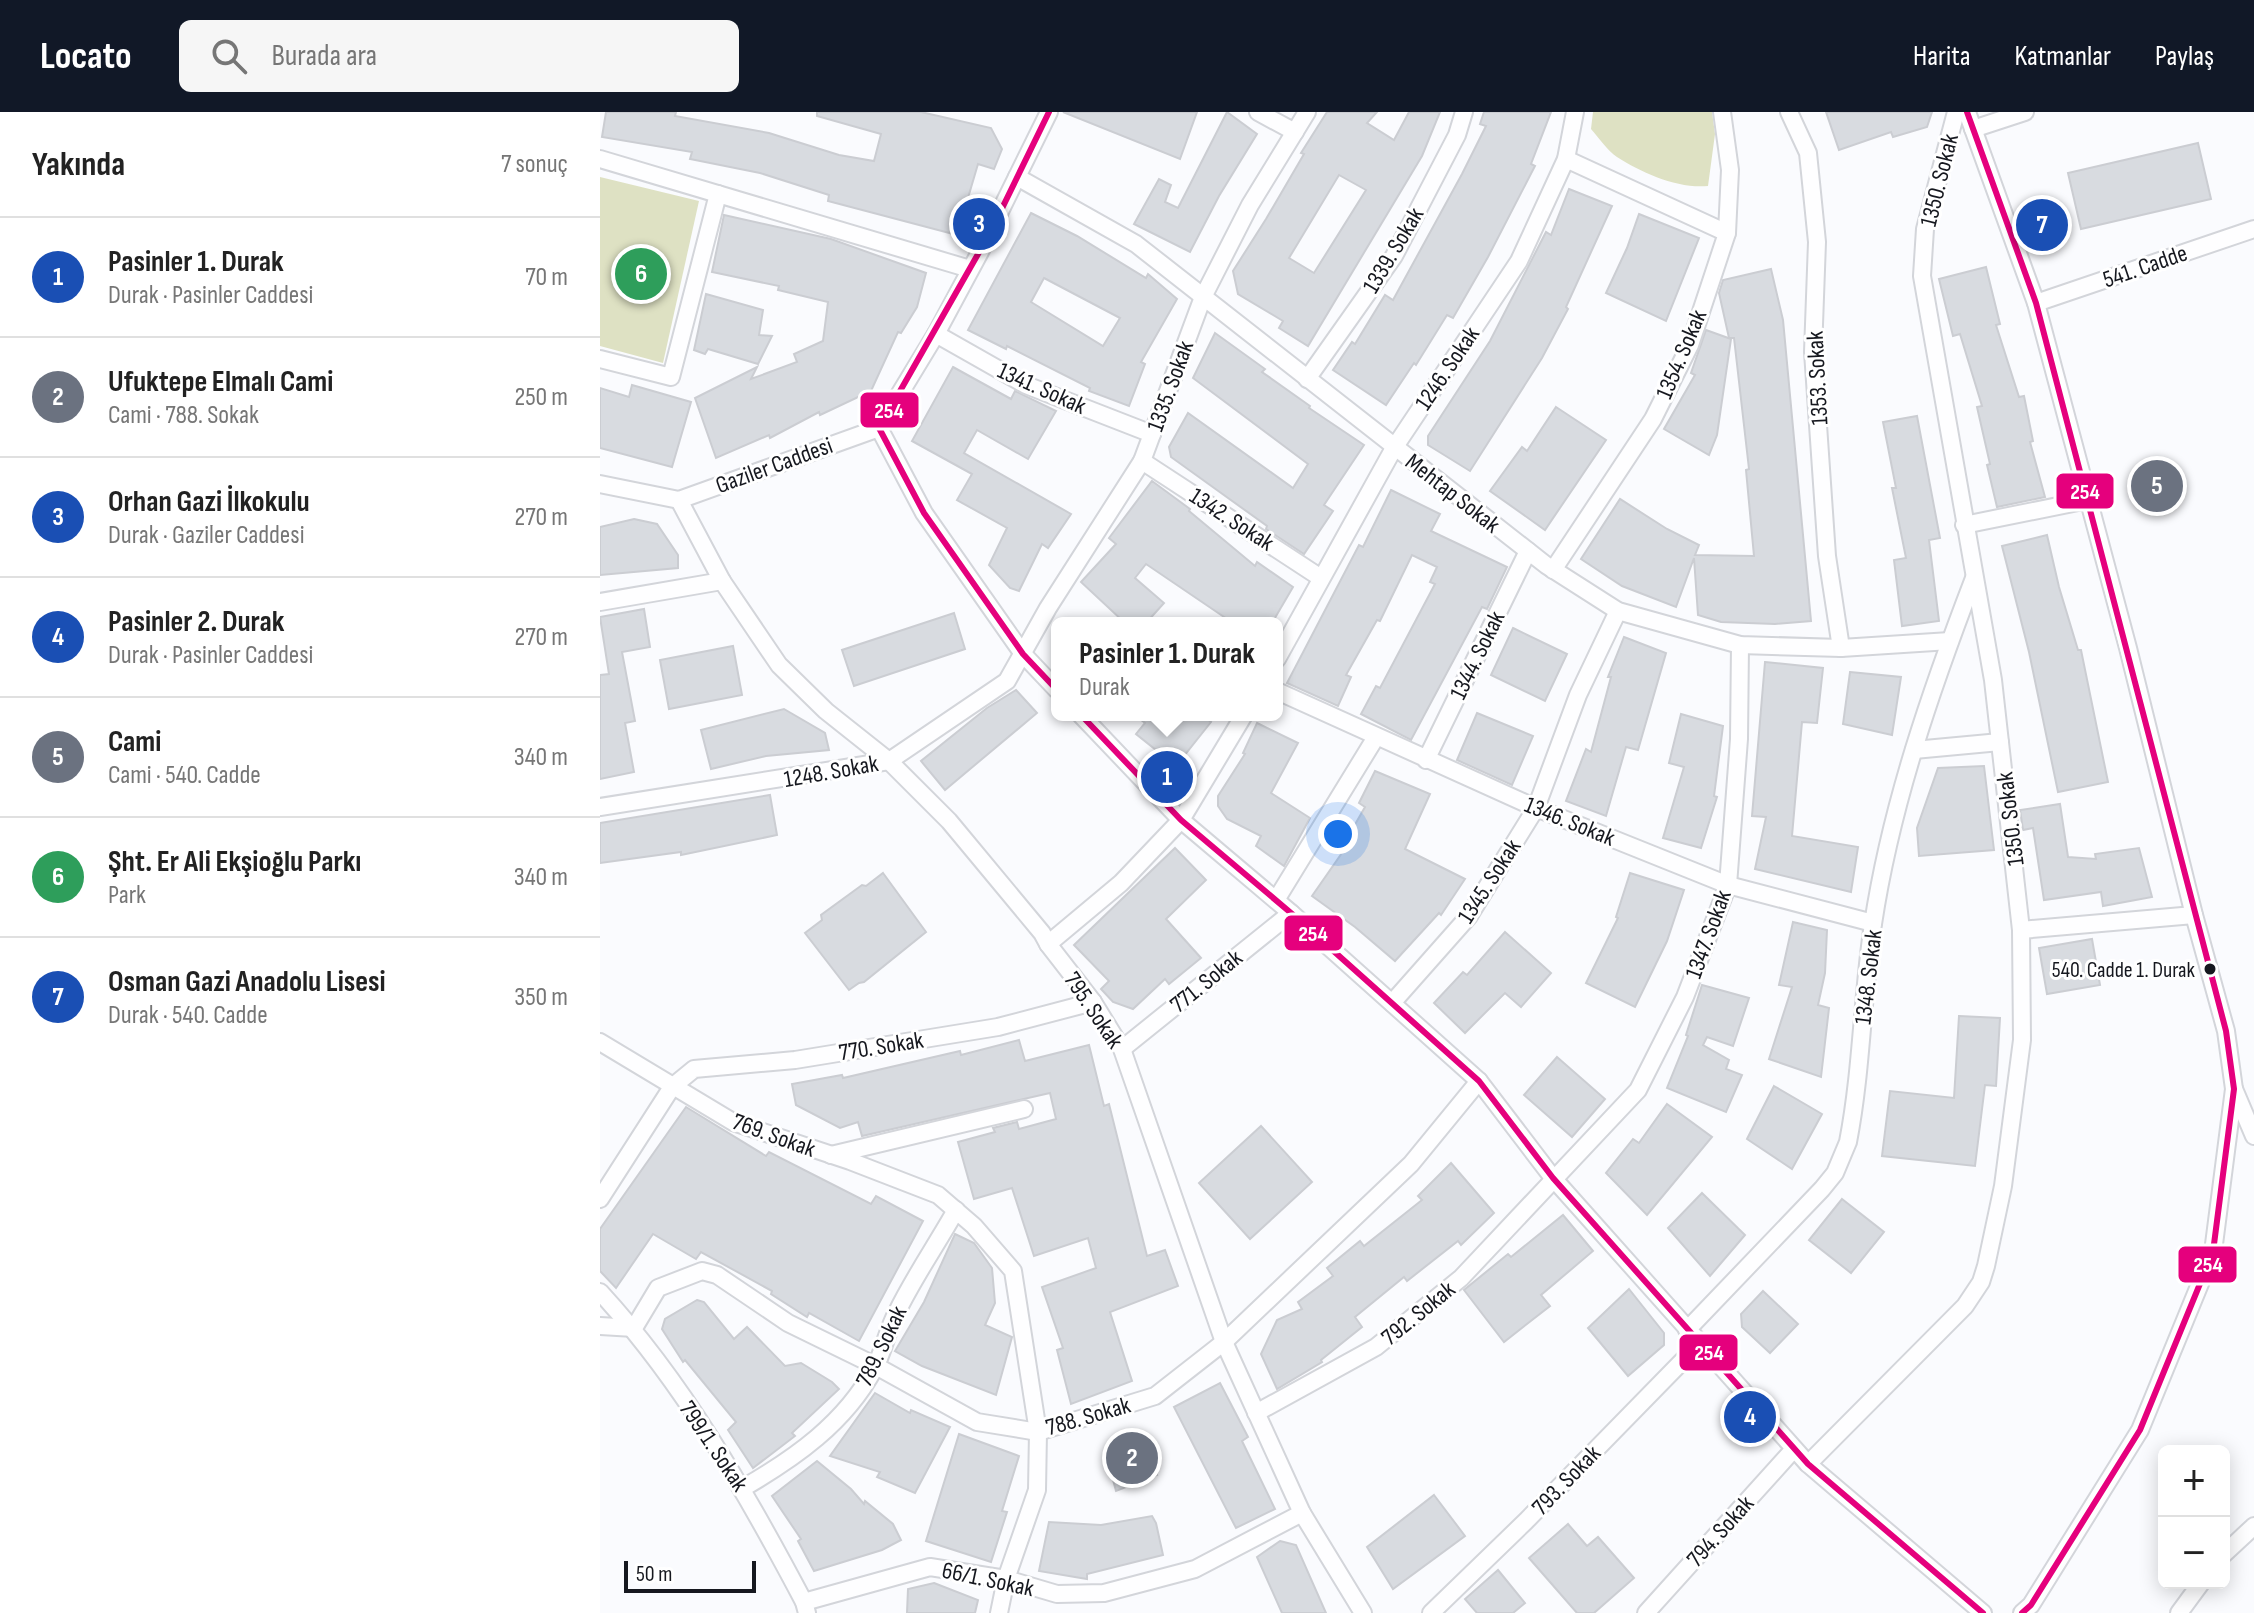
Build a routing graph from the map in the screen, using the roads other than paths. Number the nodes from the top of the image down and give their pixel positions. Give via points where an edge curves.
1 (1258, 112) edge
2 (1307, 112) edge
3 (1464, 112) edge
4 (1575, 112) edge
5 (1722, 112) edge
6 (1789, 112) edge
7 (1956, 112) edge
8 (1967, 112) edge
9 (2025, 112) edge
10 (1047, 113) edge
11 (1973, 129) junction
12 (1295, 132) junction
13 (600, 159) edge
14 (1566, 159) junction
15 (1017, 177) junction
16 (718, 194) junction
17 (2254, 229) edge
18 (1727, 233) junction
19 (970, 269) junction
20 (1203, 297) junction
21 (2036, 303) junction
22 (936, 334) junction
23 (600, 359) edge
24 (1307, 379) junction
25 (879, 428) junction
26 (1152, 434) junction
27 (1394, 448) junction
28 (1142, 461) junction
29 (600, 484) edge
30 (679, 500) junction
31 (2088, 500) junction
32 (1964, 525) junction
33 (1528, 551) junction
34 (1553, 570) junction
35 (1975, 577) junction
36 (1321, 578) junction
37 (722, 581) junction
38 (600, 602) edge
39 (1618, 611) junction
40 (1950, 641) junction
41 (1740, 645) junction
42 (1283, 648) edge
43 (1841, 648) junction
44 (1023, 654) junction
45 (1051, 684) edge
46 (1283, 694) edge
47 (1087, 721) edge
48 (1240, 721) edge
49 (1376, 737) junction
50 (2000, 742) junction
51 (1914, 750) junction
52 (1426, 760) junction
53 (889, 761) junction
54 (600, 807) edge
55 (1536, 808) junction
56 (1181, 820) junction
57 (1728, 885) junction
58 (1276, 900) junction
59 (1291, 913) junction
60 (2194, 915) junction
61 (1873, 923) junction
62 (2021, 930) junction
63 (1048, 944) junction
64 (1093, 1002) junction
65 (1392, 1003) junction
66 (600, 1042) edge
67 (1122, 1049) junction
68 (1479, 1081) junction
69 (672, 1087) junction
70 (2234, 1089) junction
71 (1024, 1109) dead end
72 (2254, 1136) edge
73 (831, 1155) junction
74 (1553, 1178) junction
75 (600, 1199) edge
76 (956, 1210) junction
77 (600, 1292) edge
78 (600, 1326) edge
79 (634, 1328) junction
80 (1687, 1330) junction
81 (1224, 1342) junction
82 (1699, 1344) junction
83 (876, 1366) junction
84 (1256, 1413) junction
85 (1038, 1432) junction
86 (1794, 1449) junction
87 (1808, 1464) junction
88 (743, 1488) junction
89 (1302, 1513) junction
90 (2254, 1526) edge
91 (2230, 1548) edge
92 (1006, 1579) junction
93 (2197, 1589) edge
94 (806, 1607) edge
95 (999, 1613) edge
96 (1363, 1613) edge
97 (1431, 1613) edge
98 (1646, 1613) edge
99 (1983, 1613) edge
100 (2022, 1613) edge
101 (2179, 1613) edge

1 - 12 street
2 - 12 street, 1335. Sokak
3 - 24 street, 1339. Sokak via 1394,256
4 - 14 street, 1246. Sokak
5 - 18 street, 1354. Sokak via 1730,170
6 - 43 street, 1353. Sokak via 1808,153 1815,227 1813,352 1827,556
7 - 32 street, 1350. Sokak via 1925,229 1922,276
8 - 11 street
9 - 11 street
10 - 15 street
11 - 21 street
12 - 20 street, 1335. Sokak
13 - 16 street
14 - 18 street
14 - 27 street, 1246. Sokak via 1519,261
15 - 19 street
15 - 20 street, Mehtap Sokak via 1136,244
16 - 19 street
16 - 23 street via 671,377
17 - 21 street, 541. Cadde
18 - 34 street, 1354. Sokak via 1690,345 1653,419
19 - 22 street
20 - 24 street, Mehtap Sokak
20 - 26 street, 1335. Sokak
21 - 31 street
22 - 25 street
22 - 26 street, 1341. Sokak via 1026,385
24 - 27 street, Mehtap Sokak
25 - 30 street, Gaziler Caddesi
25 - 44 street via 924,513
26 - 28 street, 1335. Sokak
27 - 33 street, Mehtap Sokak
27 - 36 street, 1246. Sokak
28 - 36 street, 1342. Sokak
28 - 44 street, 1335. Sokak
29 - 30 street
30 - 37 street, 795. Sokak
31 - 32 street
31 - 60 street
32 - 35 street, 1350. Sokak
33 - 34 street, Mehtap Sokak
33 - 52 street, 1344. Sokak
34 - 39 street, Mehtap Sokak
35 - 40 street, 1348. Sokak
35 - 50 street, 1350. Sokak
36 - 42 street, 1246. Sokak
37 - 38 street
37 - 53 street, 795. Sokak via 779,665
39 - 41 street, Mehtap Sokak
39 - 55 street, 1345. Sokak via 1578,695
40 - 43 street, Mehtap Sokak
40 - 51 street, 1348. Sokak
41 - 43 street, Mehtap Sokak
41 - 57 street, 1347. Sokak
44 - 45 street
44 - 53 street, 1248. Sokak via 1007,681
46 - 49 street, 1346. Sokak
47 - 56 street
48 - 56 street
49 - 52 street, 1346. Sokak
49 - 58 street
50 - 51 street
50 - 62 street, 1350. Sokak
51 - 61 street, 1348. Sokak
52 - 55 street, 1346. Sokak
53 - 54 street, 1248. Sokak
53 - 63 street, 795. Sokak via 949,821
55 - 57 street, 1346. Sokak
55 - 65 street, 1345. Sokak via 1469,916
56 - 58 street
56 - 63 street via 1121,883
57 - 61 street, 1346. Sokak
57 - 74 street, 1347. Sokak via 1685,997 1638,1090
58 - 59 street
59 - 65 street
59 - 67 street, 771. Sokak
60 - 62 street
60 - 70 street via 2226,1031
61 - 80 street, 1348. Sokak via 1853,1119 1841,1161 1822,1189
62 - 87 street, 1350. Sokak via 2022,1040 2003,1186 1981,1282 1965,1306
63 - 64 street, 795. Sokak
64 - 67 street, 795. Sokak
64 - 69 street, 770. Sokak via 998,1027 795,1060 694,1069
65 - 68 street
66 - 69 street, 769. Sokak
67 - 81 street, 795. Sokak
68 - 74 street
68 - 81 street, 788. Sokak via 1411,1164
69 - 73 street, 769. Sokak via 733,1122
69 - 75 street
70 - 72 street
70 - 100 street via 2213,1252 2140,1430
71 - 73 street
73 - 76 street, 769. Sokak via 938,1195
74 - 80 street
74 - 84 street, 792. Sokak via 1461,1278 1376,1347
76 - 83 street, 789. Sokak via 896,1312
76 - 85 street, 769. Sokak via 1013,1271
77 - 79 street, 799/1. Sokak
78 - 79 street
79 - 83 street, 788. Sokak via 658,1288 702,1271 717,1275 788,1323
79 - 88 street, 799/1. Sokak
80 - 82 street
81 - 84 street, 795. Sokak
81 - 85 street, 788. Sokak via 1155,1396
82 - 86 street
82 - 97 street, 793. Sokak
83 - 85 street, 788. Sokak via 977,1422
83 - 88 street, 789. Sokak via 832,1424 789,1462
84 - 89 street, 795. Sokak
85 - 92 street, 769. Sokak via 1037,1490
86 - 87 street
86 - 98 street, 794. Sokak
87 - 99 street
88 - 94 street, 799/1. Sokak
89 - 92 street, 66/1. Sokak via 1195,1569 1104,1593 1057,1594
89 - 96 street, 795. Sokak
90 - 91 street
92 - 94 street, 66/1. Sokak via 930,1567
92 - 95 street, 769. Sokak
93 - 101 street

